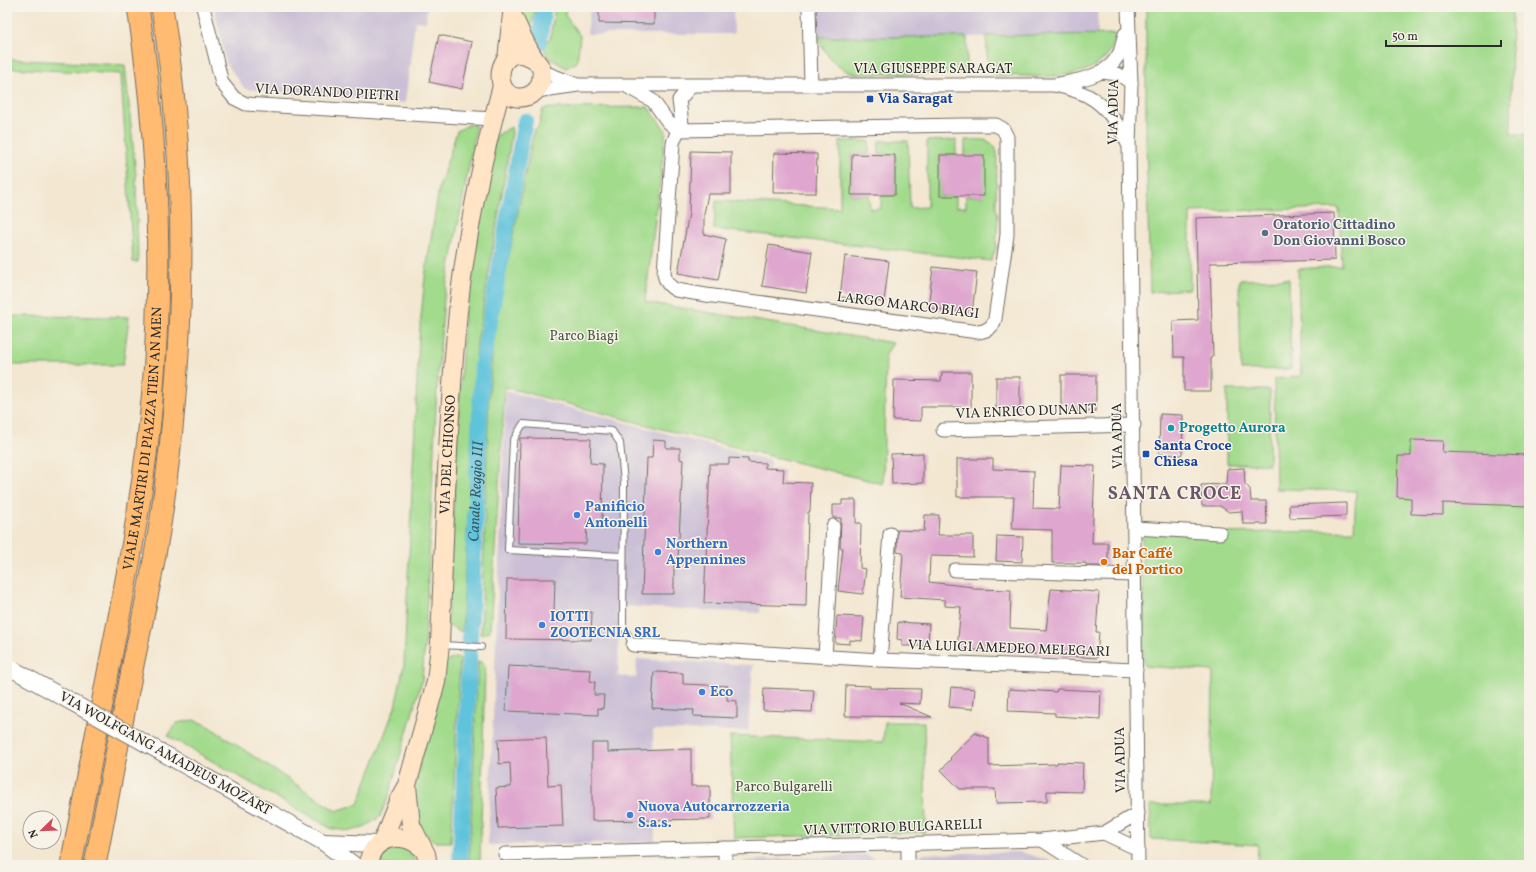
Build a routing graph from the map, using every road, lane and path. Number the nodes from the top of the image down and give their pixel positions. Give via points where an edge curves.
1 (138, 7) edge
2 (162, 7) edge
3 (203, 7) edge
4 (809, 7) edge
5 (1128, 7) edge
6 (513, 11) edge
7 (1128, 23) junction
8 (507, 58) junction
9 (538, 65) junction
10 (1101, 72) junction
11 (1131, 83) junction
12 (578, 85) junction
13 (810, 85) junction
14 (1055, 85) junction
15 (502, 86) junction
16 (625, 86) junction
17 (691, 86) junction
18 (528, 94) junction
19 (1131, 105) junction
20 (1108, 112) junction
21 (492, 121) junction
22 (678, 130) junction
23 (1129, 145) junction
24 (1134, 425) junction
25 (943, 430) dead end
26 (833, 526) dead end
27 (1135, 528) junction
28 (1220, 533) dead end
29 (890, 534) dead end
30 (622, 556) junction
31 (955, 570) dead end
32 (1135, 574) junction
33 (440, 644) junction
34 (633, 645) joint
35 (480, 647) dead end
36 (825, 656) junction
37 (880, 660) junction
38 (11, 668) edge
39 (1136, 670) junction
40 (407, 785) junction
41 (1138, 813) junction
42 (1104, 833) junction
43 (1042, 840) junction
44 (323, 842) junction
45 (381, 842) junction
46 (908, 843) junction
47 (421, 847) junction
48 (724, 848) junction
49 (505, 854) dead end
50 (1136, 860) edge
51 (71, 865) edge
52 (95, 865) edge
53 (354, 865) edge
54 (368, 865) edge
55 (428, 865) edge
56 (725, 865) edge
57 (908, 865) edge
58 (1082, 865) edge

1 - 51 highway, VIALE MARTIRI DI PIAZZA TIEN AN MEN via 155,160 157,252 153,389 136,528
2 - 52 highway, VIALE MARTIRI DI PIAZZA TIEN AN MEN via 172,94 180,217 178,348 173,417 154,558
3 - 21 street, VIA DORANDO PIETRI via 222,83 234,98 246,104
4 - 13 street
5 - 7 street, VIA ADUA
6 - 8 main road, VIA DEL CHIONSO
6 - 9 main road, VIA DEL CHIONSO
7 - 10 street, VIA GIUSEPPE SARAGAT via 1120,53
7 - 11 street, VIA ADUA
8 - 9 main road via 521,54
8 - 15 main road, VIA DEL CHIONSO via 499,74
9 - 12 street, VIA GIUSEPPE SARAGAT
9 - 18 main road via 540,85
10 - 11 street via 1114,72
10 - 14 street, VIA GIUSEPPE SARAGAT via 1089,78
11 - 19 street, VIA ADUA
12 - 16 street, VIA GIUSEPPE SARAGAT
12 - 18 street, VIA GIUSEPPE SARAGAT
13 - 14 street, VIA GIUSEPPE SARAGAT
13 - 17 street, VIA GIUSEPPE SARAGAT
14 - 20 street, VIA GIUSEPPE SARAGAT via 1088,96
15 - 18 main road via 506,92
15 - 21 main road, VIA DEL CHIONSO
16 - 17 street, VIA GIUSEPPE SARAGAT
16 - 22 street via 653,102 668,122
17 - 22 street, LARGO MARCO BIAGI via 679,100 682,124
18 - 21 main road
19 - 20 street via 1126,110
19 - 23 street, VIA ADUA
20 - 23 street, VIA GIUSEPPE SARAGAT via 1121,128
21 - 33 main road, VIA DEL CHIONSO via 469,234 456,332
22 - 22 street, LARGO MARCO BIAGI via 674,143 664,273 671,288 978,332 994,324 1007,235 1007,137 1003,129 996,125 956,125
23 - 24 street, VIA ADUA
24 - 25 street, VIA ENRICO DUNANT
24 - 27 street, VIA ADUA
26 - 36 street
27 - 28 street
27 - 32 street, VIA ADUA
29 - 37 street
30 - 30 lane via 624,482 620,443 612,431 523,424 513,441 508,550
30 - 34 lane via 623,625
31 - 32 street
32 - 39 street, VIA ADUA
33 - 35 lane
33 - 40 main road, VIA DEL CHIONSO via 436,682
34 - 36 street, VIA LUIGI AMEDEO MELEGARI
36 - 37 street, VIA LUIGI AMEDEO MELEGARI
37 - 39 street, VIA LUIGI AMEDEO MELEGARI
38 - 44 street, VIA WOLFGANG AMADEUS MOZART, bridge
39 - 41 street, VIA ADUA
40 - 45 main road, VIA DEL CHIONSO
40 - 47 main road, VIA DEL CHIONSO via 411,825
41 - 42 street, VIA VITTORIO BULGARELLI
41 - 50 street, VIA ADUA
42 - 43 street, VIA VITTORIO BULGARELLI
42 - 50 street
43 - 46 street, VIA VITTORIO BULGARELLI
43 - 58 street
44 - 45 street, VIA WOLFGANG AMADEUS MOZART
44 - 53 street, VIA WOLFGANG AMADEUS MOZART
45 - 47 main road via 399,836
45 - 54 main road, VIA DEL CHIONSO via 370,856
46 - 48 street, VIA VITTORIO BULGARELLI
46 - 57 street
47 - 55 main road, VIA DEL CHIONSO via 426,854
48 - 49 street, VIA VITTORIO BULGARELLI
48 - 56 street

